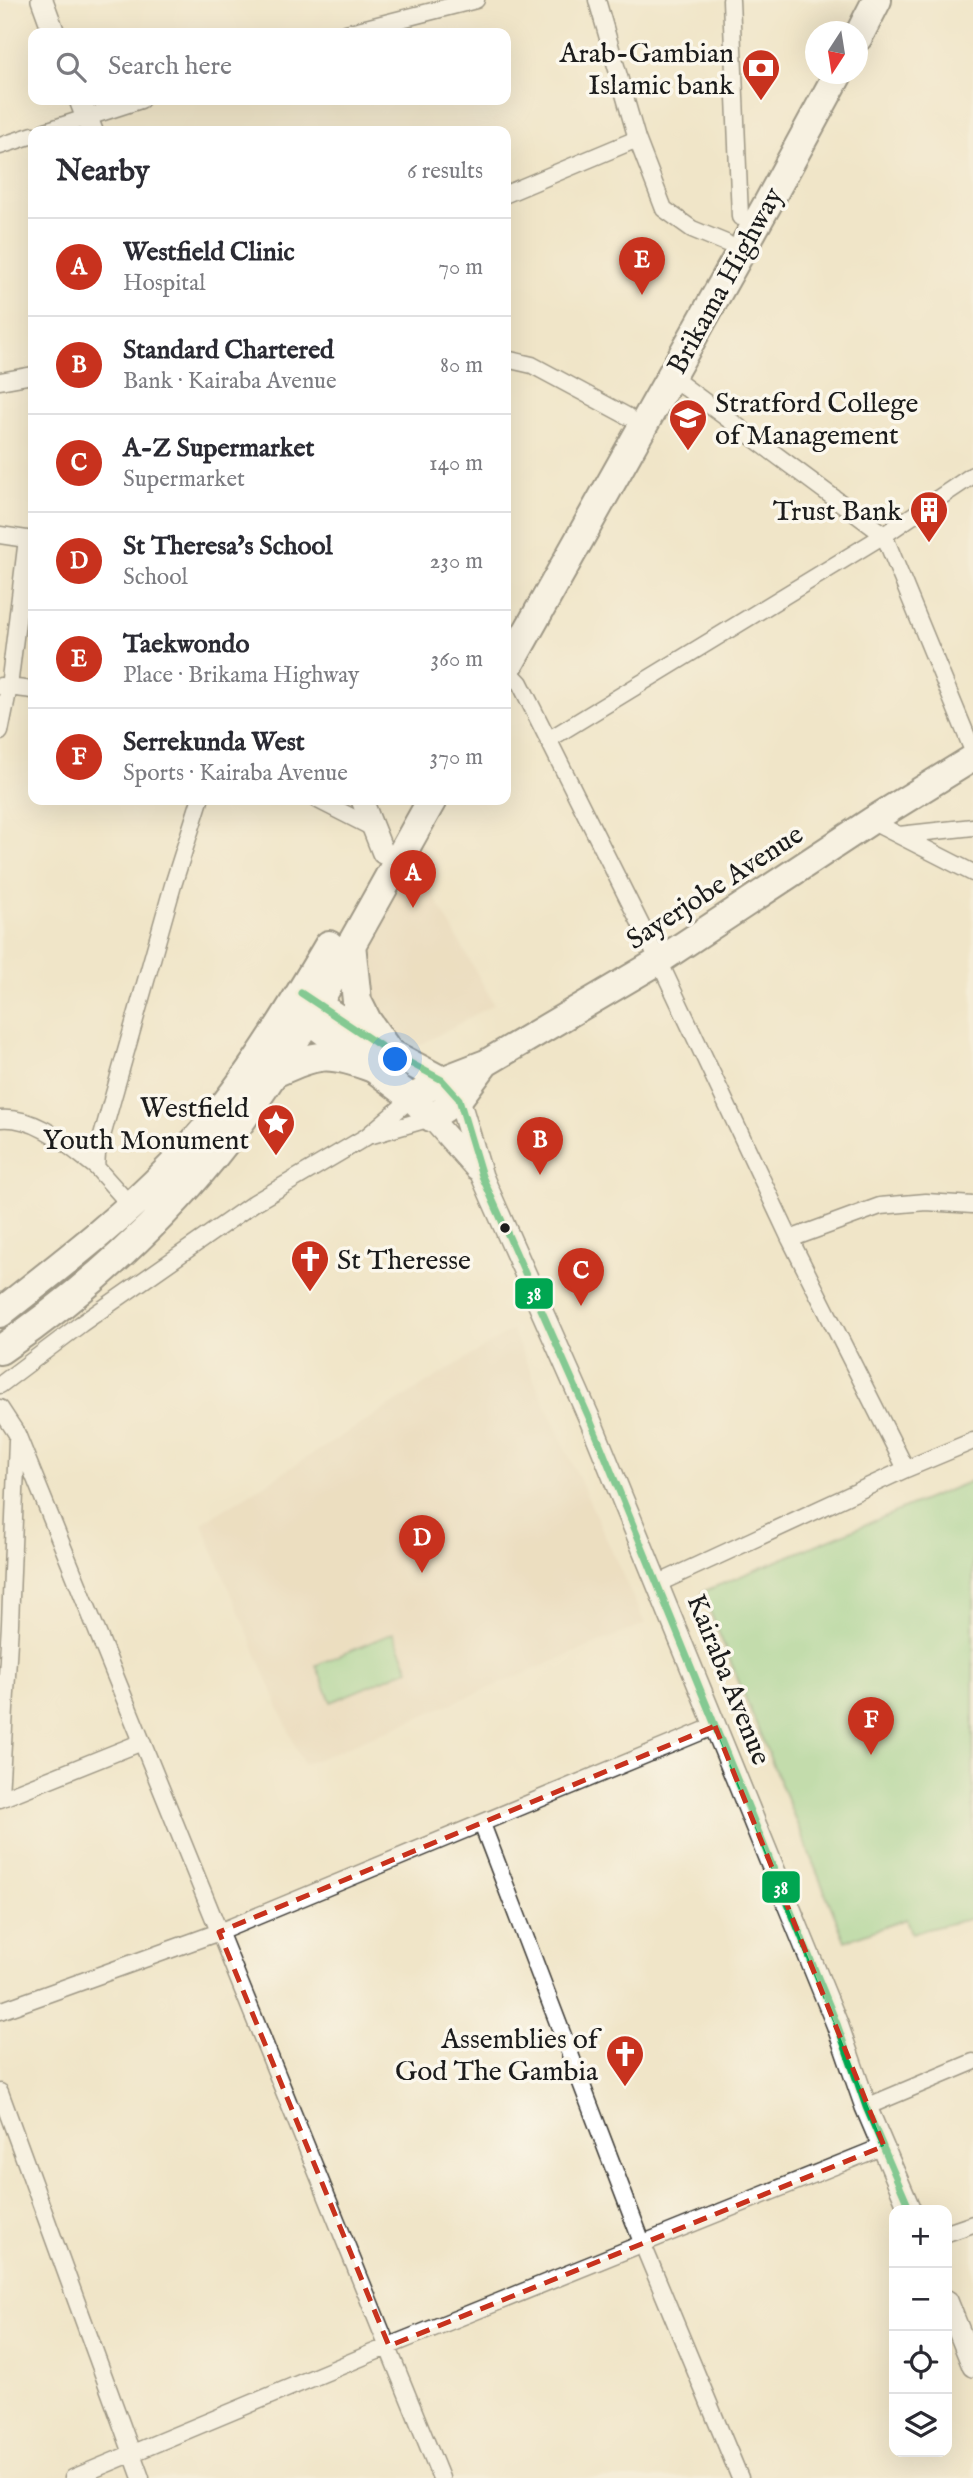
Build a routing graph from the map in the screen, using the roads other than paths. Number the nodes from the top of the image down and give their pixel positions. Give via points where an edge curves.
1 (42, 0) edge
2 (475, 0) edge
3 (597, 0) edge
4 (731, 0) edge
5 (859, 0) edge
6 (877, 0) edge
7 (457, 2) edge
8 (848, 21) edge
9 (866, 21) edge
10 (52, 28) edge
11 (364, 28) edge
12 (814, 84) edge
13 (832, 84) edge
14 (124, 105) edge
15 (86, 116) edge
16 (59, 126) edge
17 (28, 137) edge
18 (637, 139) junction
19 (0, 146) edge
20 (511, 192) edge
21 (740, 217) junction
22 (726, 243) junction
23 (511, 360) edge
24 (28, 376) edge
25 (670, 376) junction
26 (0, 381) edge
27 (627, 416) junction
28 (973, 475) edge
29 (0, 535) edge
30 (884, 535) junction
31 (28, 539) edge
32 (28, 550) edge
33 (511, 625) edge
34 (511, 659) edge
35 (511, 673) edge
36 (4, 686) edge
37 (28, 689) edge
38 (0, 732) edge
39 (548, 740) junction
40 (973, 751) edge
41 (973, 758) edge
42 (198, 805) edge
43 (325, 805) edge
44 (364, 805) edge
45 (409, 805) edge
46 (429, 805) edge
47 (871, 821) junction
48 (973, 827) edge
49 (899, 835) junction
50 (378, 841) junction
51 (973, 873) edge
52 (351, 943) junction
53 (659, 961) junction
54 (304, 1006) junction
55 (381, 1059) junction
56 (272, 1074) junction
57 (451, 1089) junction
58 (412, 1098) junction
59 (431, 1118) junction
60 (0, 1119) edge
61 (366, 1137) junction
62 (96, 1167) junction
63 (482, 1176) junction
64 (130, 1205) junction
65 (973, 1205) edge
66 (790, 1239) junction
67 (0, 1313) edge
68 (0, 1350) edge
69 (0, 1385) edge
70 (0, 1408) edge
71 (17, 1434) junction
72 (973, 1441) edge
73 (906, 1469) junction
74 (657, 1584) junction
75 (715, 1726) junction
76 (142, 1742) junction
77 (0, 1797) edge
78 (482, 1824) junction
79 (219, 1932) junction
80 (0, 2011) edge
81 (973, 2062) edge
82 (0, 2092) edge
83 (866, 2107) junction
84 (884, 2146) junction
85 (908, 2205) edge
86 (973, 2224) edge
87 (952, 2231) edge
88 (643, 2245) junction
89 (952, 2314) edge
90 (389, 2346) junction
91 (973, 2366) edge
92 (131, 2455) junction
93 (73, 2478) edge
94 (141, 2478) edge
95 (442, 2478) edge
96 (740, 2478) edge

1 - 10 street
2 - 7 street
3 - 18 street
4 - 21 street
5 - 8 highway
6 - 9 highway
7 - 11 street
12 - 21 highway, Brikama Highway
13 - 25 highway, Brikama Highway
14 - 15 street
15 - 16 street
17 - 19 street
18 - 20 street
18 - 22 street via 664,209 692,229
21 - 22 highway, Brikama Highway
22 - 27 highway, Brikama Highway
23 - 27 street via 532,365
24 - 26 street
25 - 30 street
25 - 34 highway, Brikama Highway
27 - 33 highway, Brikama Highway
28 - 30 street
29 - 31 street
30 - 39 street
30 - 40 street
32 - 36 street
35 - 39 street
36 - 37 street
36 - 38 street
39 - 53 street
41 - 47 main road, Sayerjobe Avenue
42 - 62 street
43 - 50 street
44 - 50 street
45 - 50 highway
46 - 52 highway
47 - 49 street
47 - 53 main road, Sayerjobe Avenue
48 - 49 street
49 - 51 street
50 - 54 highway
52 - 54 highway
52 - 55 highway via 357,1001
53 - 57 main road, Sayerjobe Avenue via 486,1063
53 - 66 street
54 - 55 main road, Kairaba Avenue
54 - 56 highway
54 - 64 highway via 171,1168
55 - 56 highway via 325,1056
55 - 57 main road, Kairaba Avenue
55 - 58 main road, Kairaba Avenue
56 - 68 highway via 225,1141 172,1203 82,1288
57 - 58 main road, Sayerjobe Avenue
57 - 59 main road, Sayerjobe Avenue
57 - 63 street, Kairaba Avenue
58 - 59 main road, Kairaba Avenue
58 - 61 street
59 - 61 street
59 - 63 street, Kairaba Avenue
60 - 62 street via 42,1127
61 - 69 street via 254,1203
62 - 64 street
63 - 74 street, Kairaba Avenue
64 - 67 highway
65 - 66 street via 926,1202 880,1206
66 - 73 street
70 - 71 street
71 - 76 street
71 - 77 street
72 - 73 street
73 - 74 street
74 - 75 street, Kairaba Avenue
75 - 78 street
75 - 83 street, Kairaba Avenue via 837,2024
76 - 77 street
76 - 79 street
78 - 79 street
78 - 88 street
79 - 80 street
79 - 90 street
81 - 83 street
82 - 92 street
83 - 84 street, Kairaba Avenue
84 - 85 street, Kairaba Avenue
84 - 88 street
86 - 87 street
88 - 90 street
88 - 96 street
89 - 91 street
90 - 92 street
90 - 95 street
92 - 93 street
92 - 94 street

